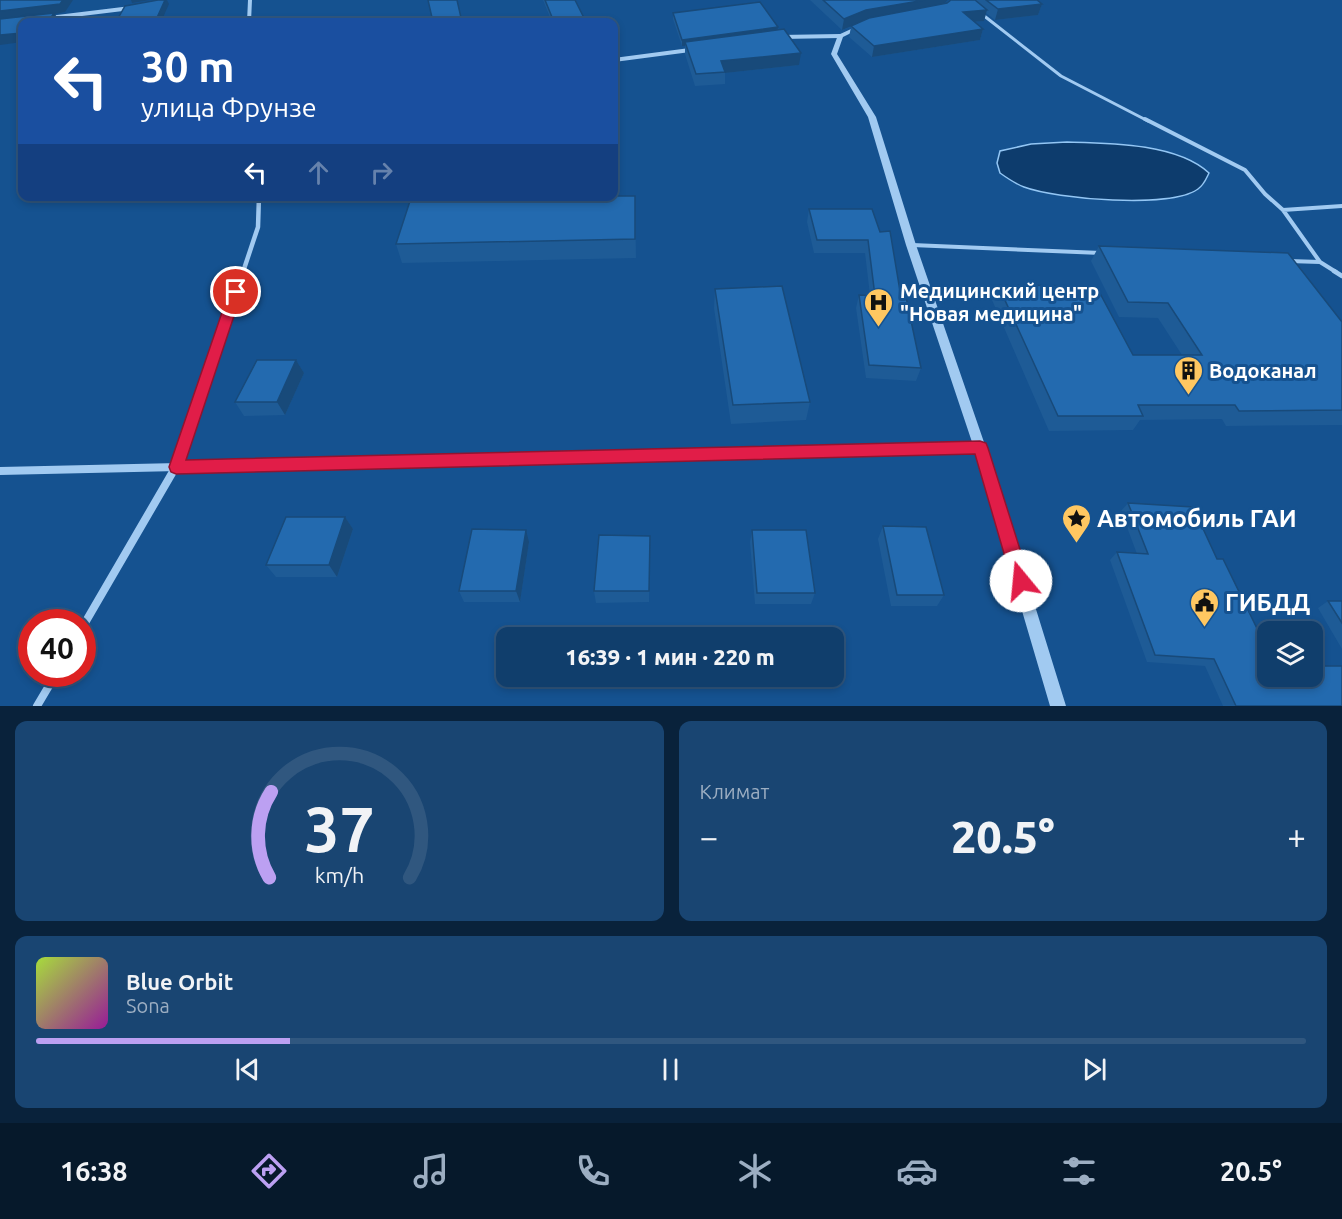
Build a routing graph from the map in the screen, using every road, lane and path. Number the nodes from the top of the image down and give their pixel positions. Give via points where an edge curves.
1 (250, 0) edge
2 (135, 7) edge
3 (981, 14) edge
4 (52, 18) edge
5 (249, 18) edge
6 (875, 23) edge
7 (840, 36) junction
8 (770, 39) edge
9 (691, 50) edge
10 (618, 59) edge
11 (259, 201) edge
12 (1342, 206) edge
13 (1283, 210) junction
14 (911, 245) junction
15 (1110, 253) edge
16 (1285, 260) edge
17 (1320, 262) junction
18 (1342, 276) edge
19 (980, 448) junction
20 (176, 467) junction
21 (0, 471) edge
22 (93, 609) edge
23 (48, 687) edge
24 (37, 706) edge
25 (1058, 706) edge

1 - 5 street
2 - 4 street
3 - 13 lane via 1061,76 1245,170
6 - 7 street
7 - 8 street via 793,35
7 - 14 street via 834,54 872,117
9 - 10 street
11 - 20 street via 258,226
12 - 13 lane
13 - 17 lane
14 - 15 lane
14 - 19 street
16 - 17 lane
17 - 18 lane
19 - 20 street
19 - 25 street
20 - 21 street
20 - 22 street
23 - 24 street

